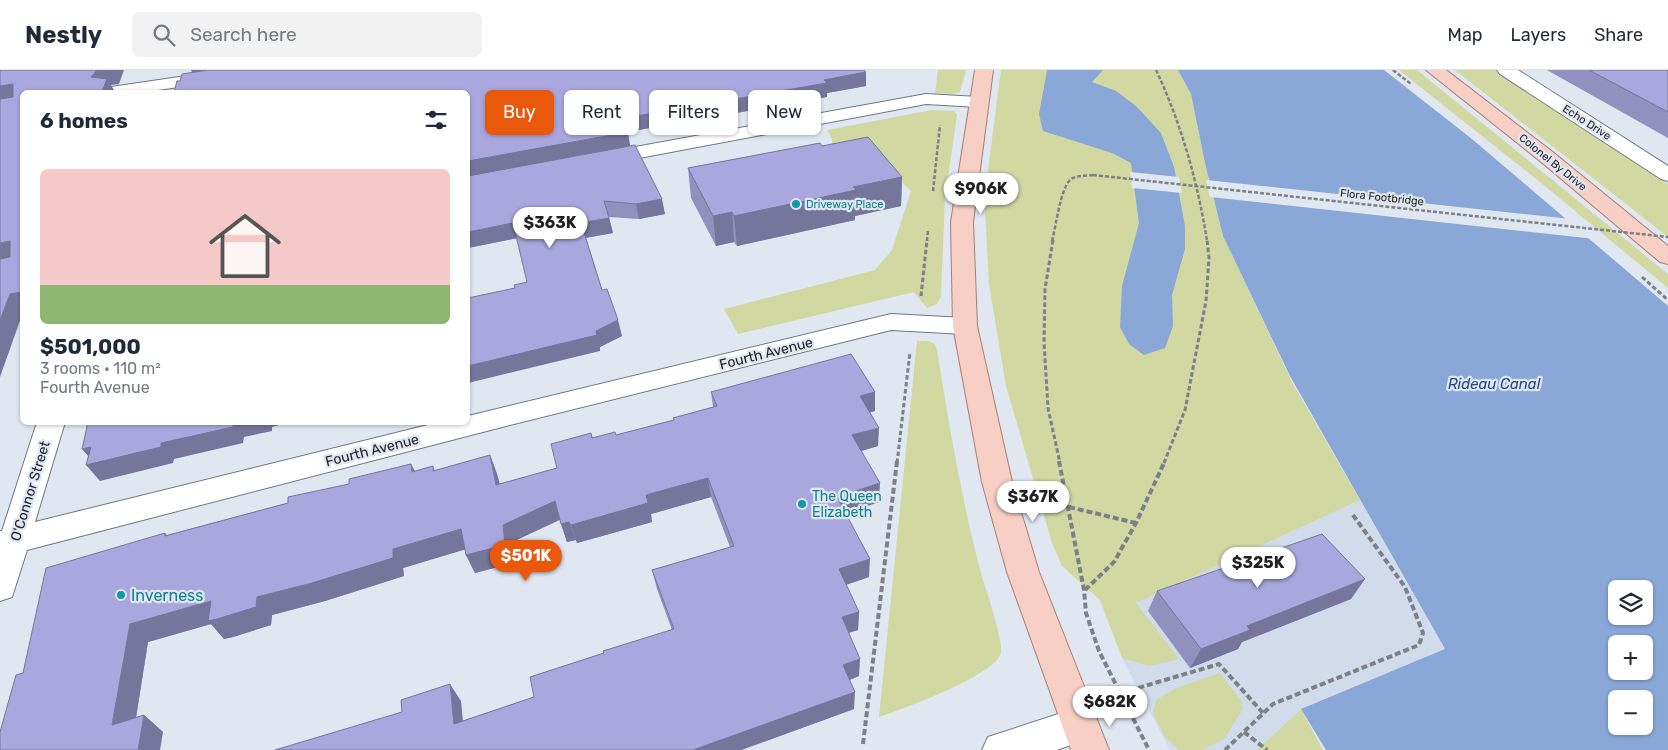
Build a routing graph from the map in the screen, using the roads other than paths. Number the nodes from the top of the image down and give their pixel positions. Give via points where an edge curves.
1 (263, 70) edge
2 (984, 70) edge
3 (1435, 70) edge
4 (1506, 70) edge
5 (154, 83) edge
6 (121, 90) edge
7 (978, 102) junction
8 (580, 163) edge
9 (1668, 175) edge
10 (1668, 257) edge
11 (965, 326) junction
12 (50, 425) edge
13 (8, 542) edge
14 (0, 587) edge
15 (1085, 738) edge
16 (1001, 750) edge

1 - 5 street
2 - 7 main road
3 - 10 main road, Colonel By Drive
4 - 9 street, Echo Drive
5 - 6 street
7 - 8 street via 926,99
7 - 11 main road via 962,222
11 - 13 street, Fourth Avenue via 891,322
11 - 15 main road via 997,482 1023,572
12 - 13 street, O'Connor Street
13 - 14 street, O'Connor Street
15 - 16 street

